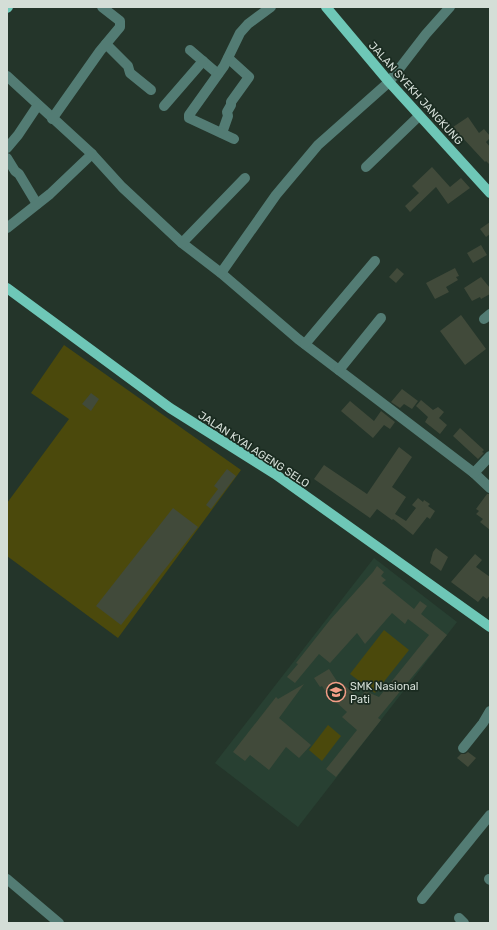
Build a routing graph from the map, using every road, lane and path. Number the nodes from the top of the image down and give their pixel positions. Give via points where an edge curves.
1 (102, 7) edge
2 (271, 7) edge
3 (326, 7) edge
4 (450, 7) edge
5 (106, 44) junction
6 (190, 50) dead end
7 (228, 58) junction
8 (203, 61) junction
9 (218, 74) junction
10 (7, 76) edge
11 (389, 82) junction
12 (151, 90) dead end
13 (38, 105) junction
14 (164, 106) dead end
15 (419, 116) junction
16 (52, 119) junction
17 (222, 133) junction
18 (234, 139) dead end
19 (7, 148) edge
20 (92, 154) junction
21 (7, 158) edge
22 (366, 167) dead end
23 (245, 178) dead end
24 (490, 193) edge
25 (37, 204) junction
26 (7, 228) edge
27 (182, 243) junction
28 (375, 261) dead end
29 (221, 273) junction
30 (7, 288) edge
31 (381, 318) dead end
32 (305, 344) junction
33 (339, 370) junction
34 (490, 456) edge
35 (474, 473) junction
36 (490, 488) edge
37 (490, 627) edge
38 (490, 711) edge
39 (463, 748) dead end
40 (490, 814) edge
41 (7, 879) edge
42 (422, 899) dead end
43 (59, 923) edge

1 - 5 street via 121,24
2 - 7 street via 244,27 236,38
3 - 11 main road, JALAN SYEKH JANGKUNG
4 - 11 street
5 - 12 street via 128,66 130,73
5 - 16 street
6 - 8 street
7 - 9 street
7 - 17 street via 250,77 231,102
8 - 9 street
8 - 14 street
9 - 17 street via 189,117
10 - 13 street
11 - 15 main road, JALAN SYEKH JANGKUNG
11 - 29 street via 318,145 278,192
13 - 16 street
13 - 19 street
15 - 22 street
15 - 24 main road, JALAN SYEKH JANGKUNG
16 - 20 street
17 - 18 street
20 - 25 street
20 - 27 street via 122,187
21 - 25 street
23 - 27 street
25 - 26 street
27 - 29 street
28 - 32 street
29 - 32 street
30 - 37 main road, JALAN KYAI AGENG SELO via 170,408 275,474
31 - 33 street
32 - 33 street
33 - 35 street
34 - 35 street
35 - 36 street
38 - 39 street
40 - 42 street
41 - 43 street

